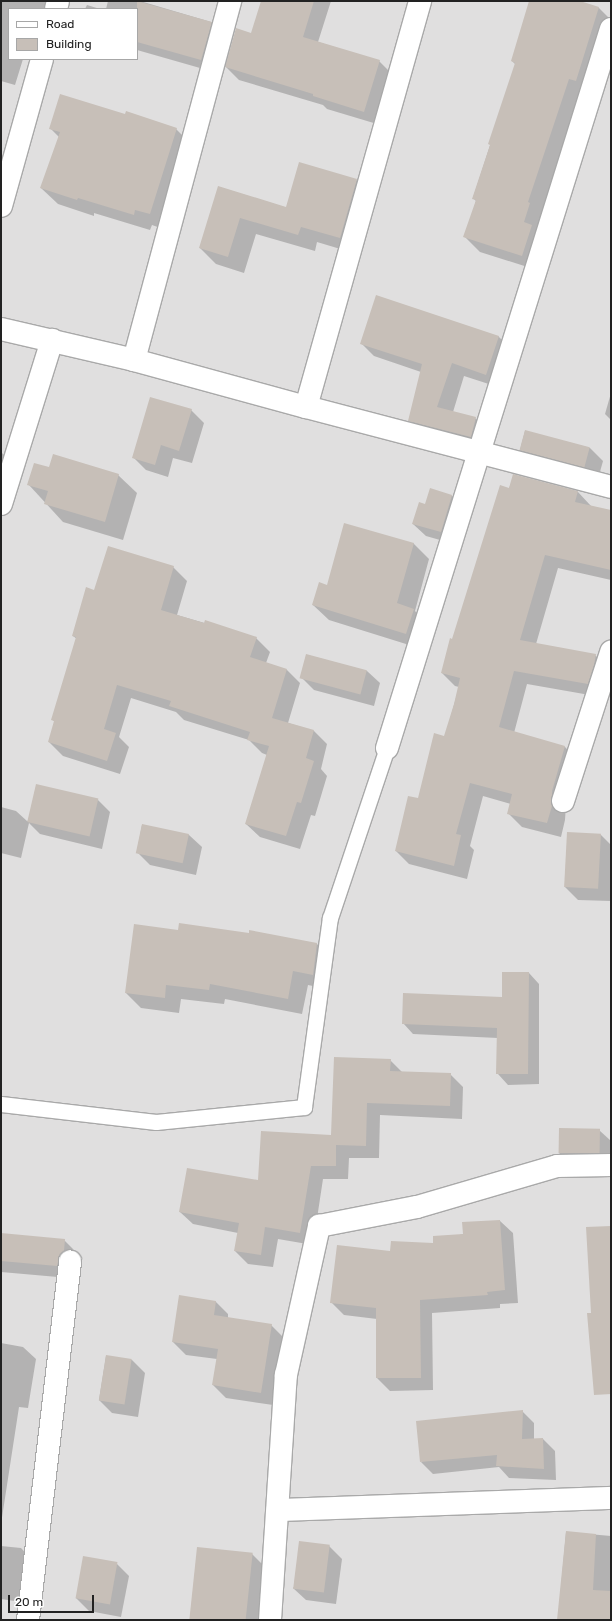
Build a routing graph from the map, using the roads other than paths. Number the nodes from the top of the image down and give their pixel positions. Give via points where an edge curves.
1 (230, 1) edge
2 (420, 1) edge
3 (611, 29) edge
4 (42, 60) edge
5 (1, 206) edge
6 (1, 329) edge
7 (52, 340) junction
8 (134, 360) junction
9 (306, 408) junction
10 (480, 454) junction
11 (611, 487) edge
12 (1, 504) edge
13 (611, 652) edge
14 (388, 748) joint
15 (563, 801) dead end
16 (1, 1104) edge
17 (611, 1165) edge
18 (70, 1261) dead end
19 (611, 1498) edge
20 (278, 1510) junction
21 (28, 1620) edge
22 (270, 1620) edge

1 - 8 street
2 - 9 street
3 - 10 street
4 - 5 street
6 - 7 street
7 - 8 street
7 - 12 street
8 - 9 street
9 - 10 street
10 - 11 street
10 - 14 street
13 - 15 street
14 - 16 lane via 330,918 304,1107 156,1122
17 - 20 street via 557,1166 417,1207 320,1226 286,1375
18 - 21 street
19 - 20 street
20 - 22 street

